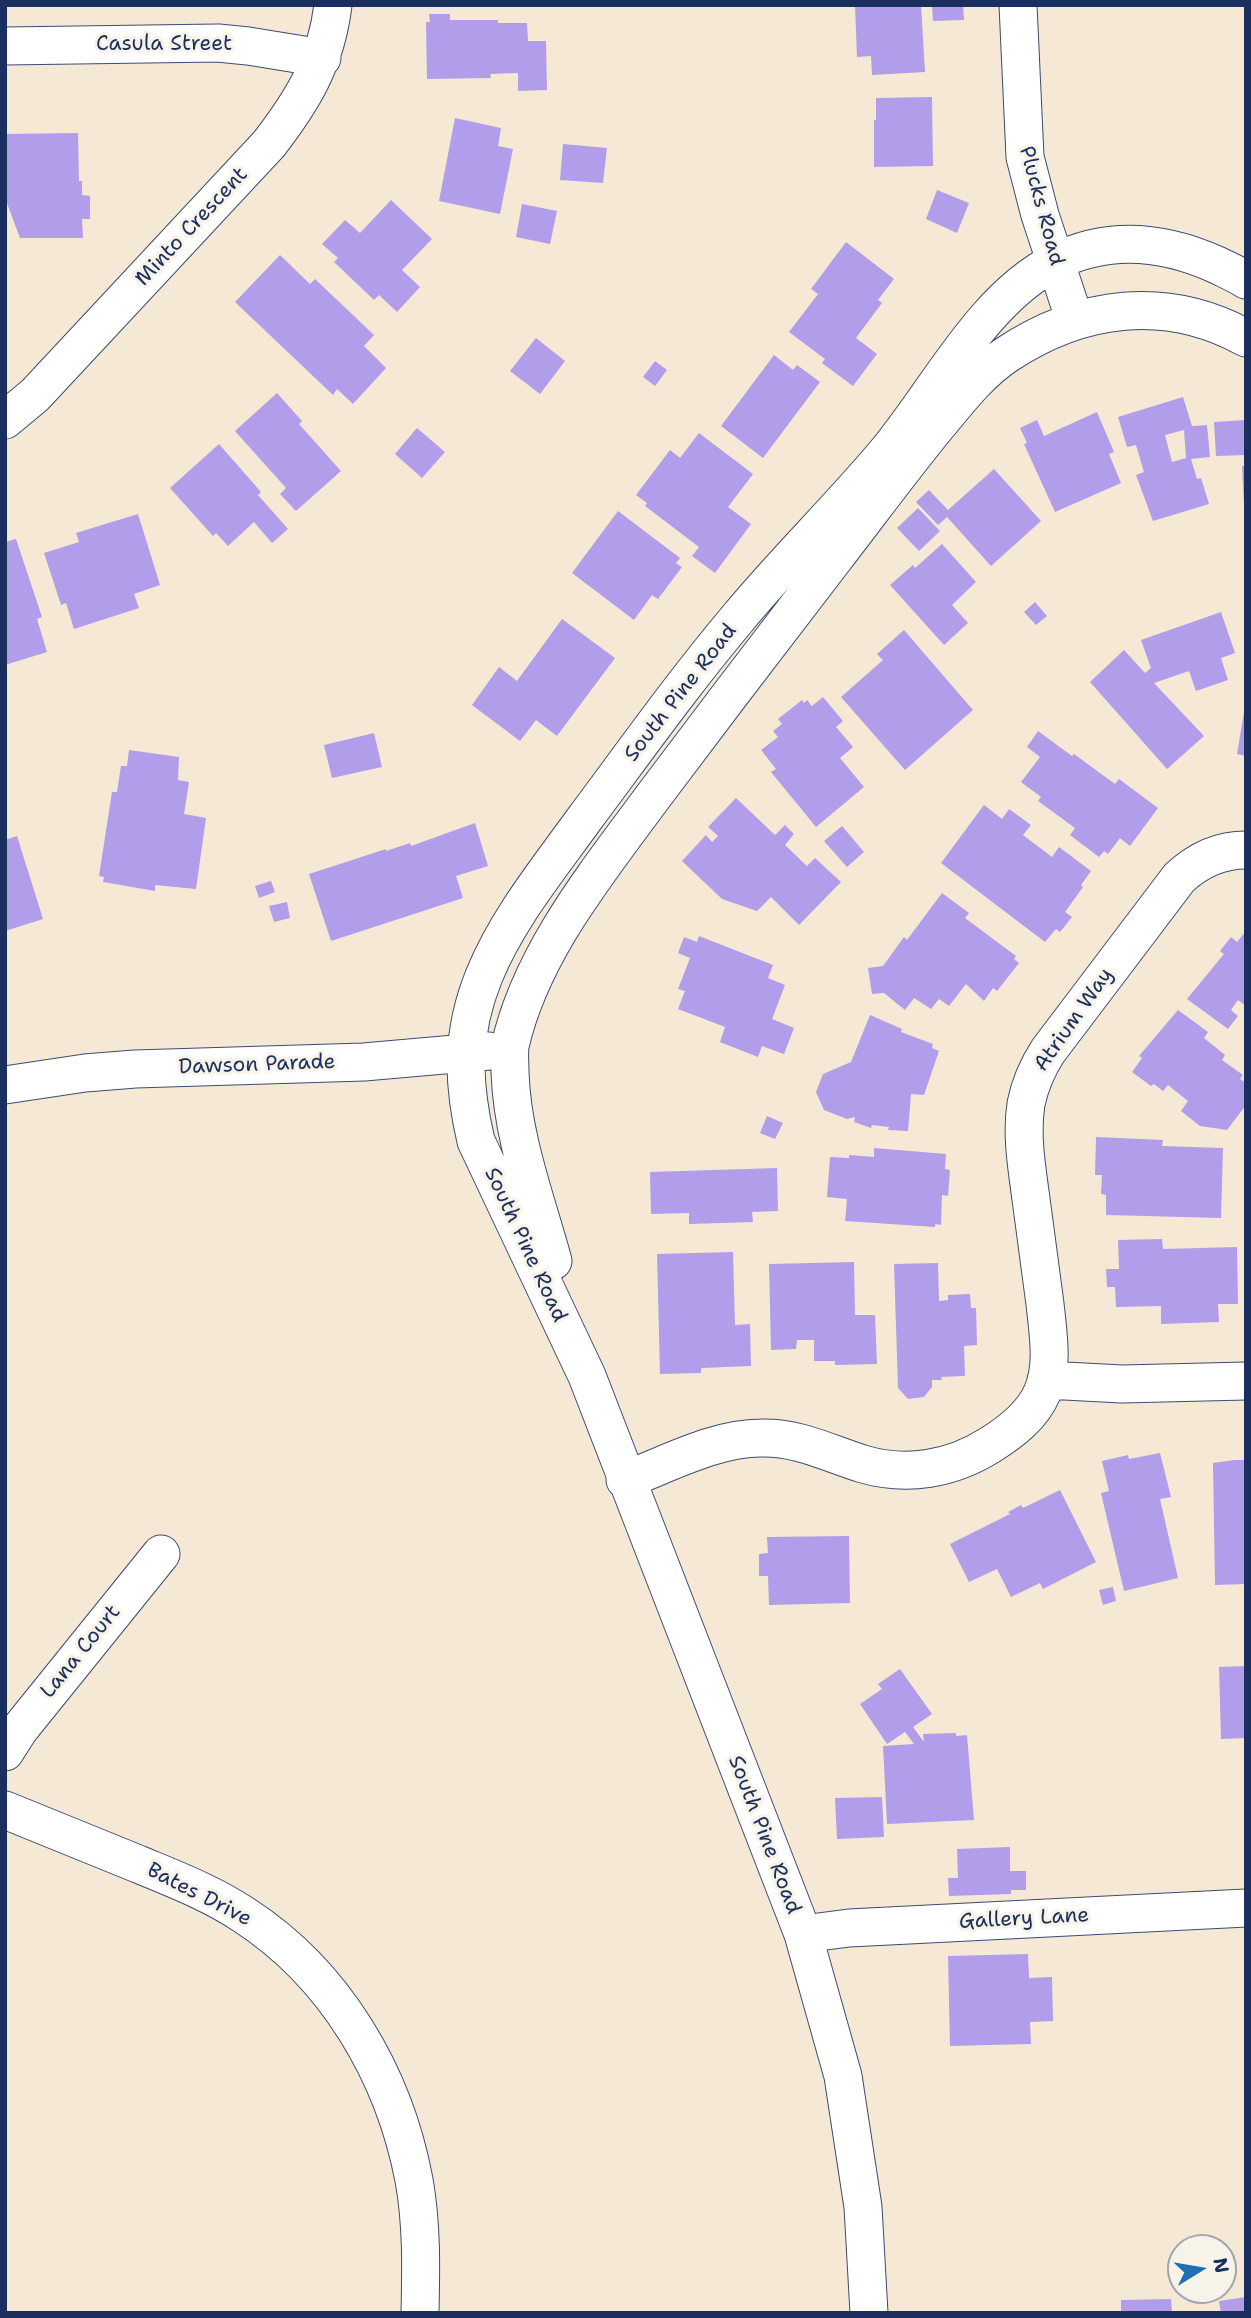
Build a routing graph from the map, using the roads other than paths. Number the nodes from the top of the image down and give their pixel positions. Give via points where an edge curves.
1 (333, 5) edge
2 (1018, 5) edge
3 (5, 46) edge
4 (321, 58) junction
5 (1055, 262) junction
6 (1246, 280) edge
7 (1075, 321) junction
8 (1246, 338) edge
9 (5, 420) edge
10 (1246, 850) edge
11 (509, 1050) junction
12 (464, 1053) junction
13 (5, 1085) edge
14 (587, 1376) junction
15 (1046, 1380) junction
16 (1246, 1381) edge
17 (625, 1480) junction
18 (161, 1553) dead end
19 (5, 1752) edge
20 (5, 1810) edge
21 (1246, 1908) edge
22 (803, 1934) junction
23 (420, 2313) edge
24 (869, 2313) edge

1 - 4 street, Minto Crescent
2 - 5 street, Plucks Road via 1025,157
3 - 4 street, Casula Street via 218,43
4 - 9 street, Minto Crescent via 298,104 269,144 35,395
5 - 6 street, South Pine Road via 1128,242 1175,248
5 - 7 street, Plucks Road
5 - 12 street, South Pine Road via 1012,291 993,311 888,450 739,617 618,774 499,944 472,1011
7 - 8 street, South Pine Road via 1117,311 1159,310 1194,316
7 - 11 street, South Pine Road via 1033,340 986,370 915,454 585,892 538,970
10 - 15 street, Atrium Way via 1216,855 1180,878 1036,1070 1024,1129 1049,1341
11 - 12 street, Dawson Parade
11 - 14 street, South Pine Road via 516,1132
12 - 13 street, Dawson Parade via 365,1062 135,1069
12 - 14 street, South Pine Road via 467,1103 476,1141
14 - 17 street, South Pine Road
15 - 16 street via 1122,1384
15 - 17 street, Atrium Way via 1032,1411 1014,1428 985,1448 940,1467 889,1469 794,1440 758,1437 718,1445
17 - 22 street, South Pine Road
18 - 19 street, Lana Court
20 - 23 street, Bates Drive via 227,1905 278,1940 323,1985 363,2042 402,2131 418,2207
21 - 22 street, Gallery Lane
22 - 24 street, South Pine Road via 843,2076 863,2207

